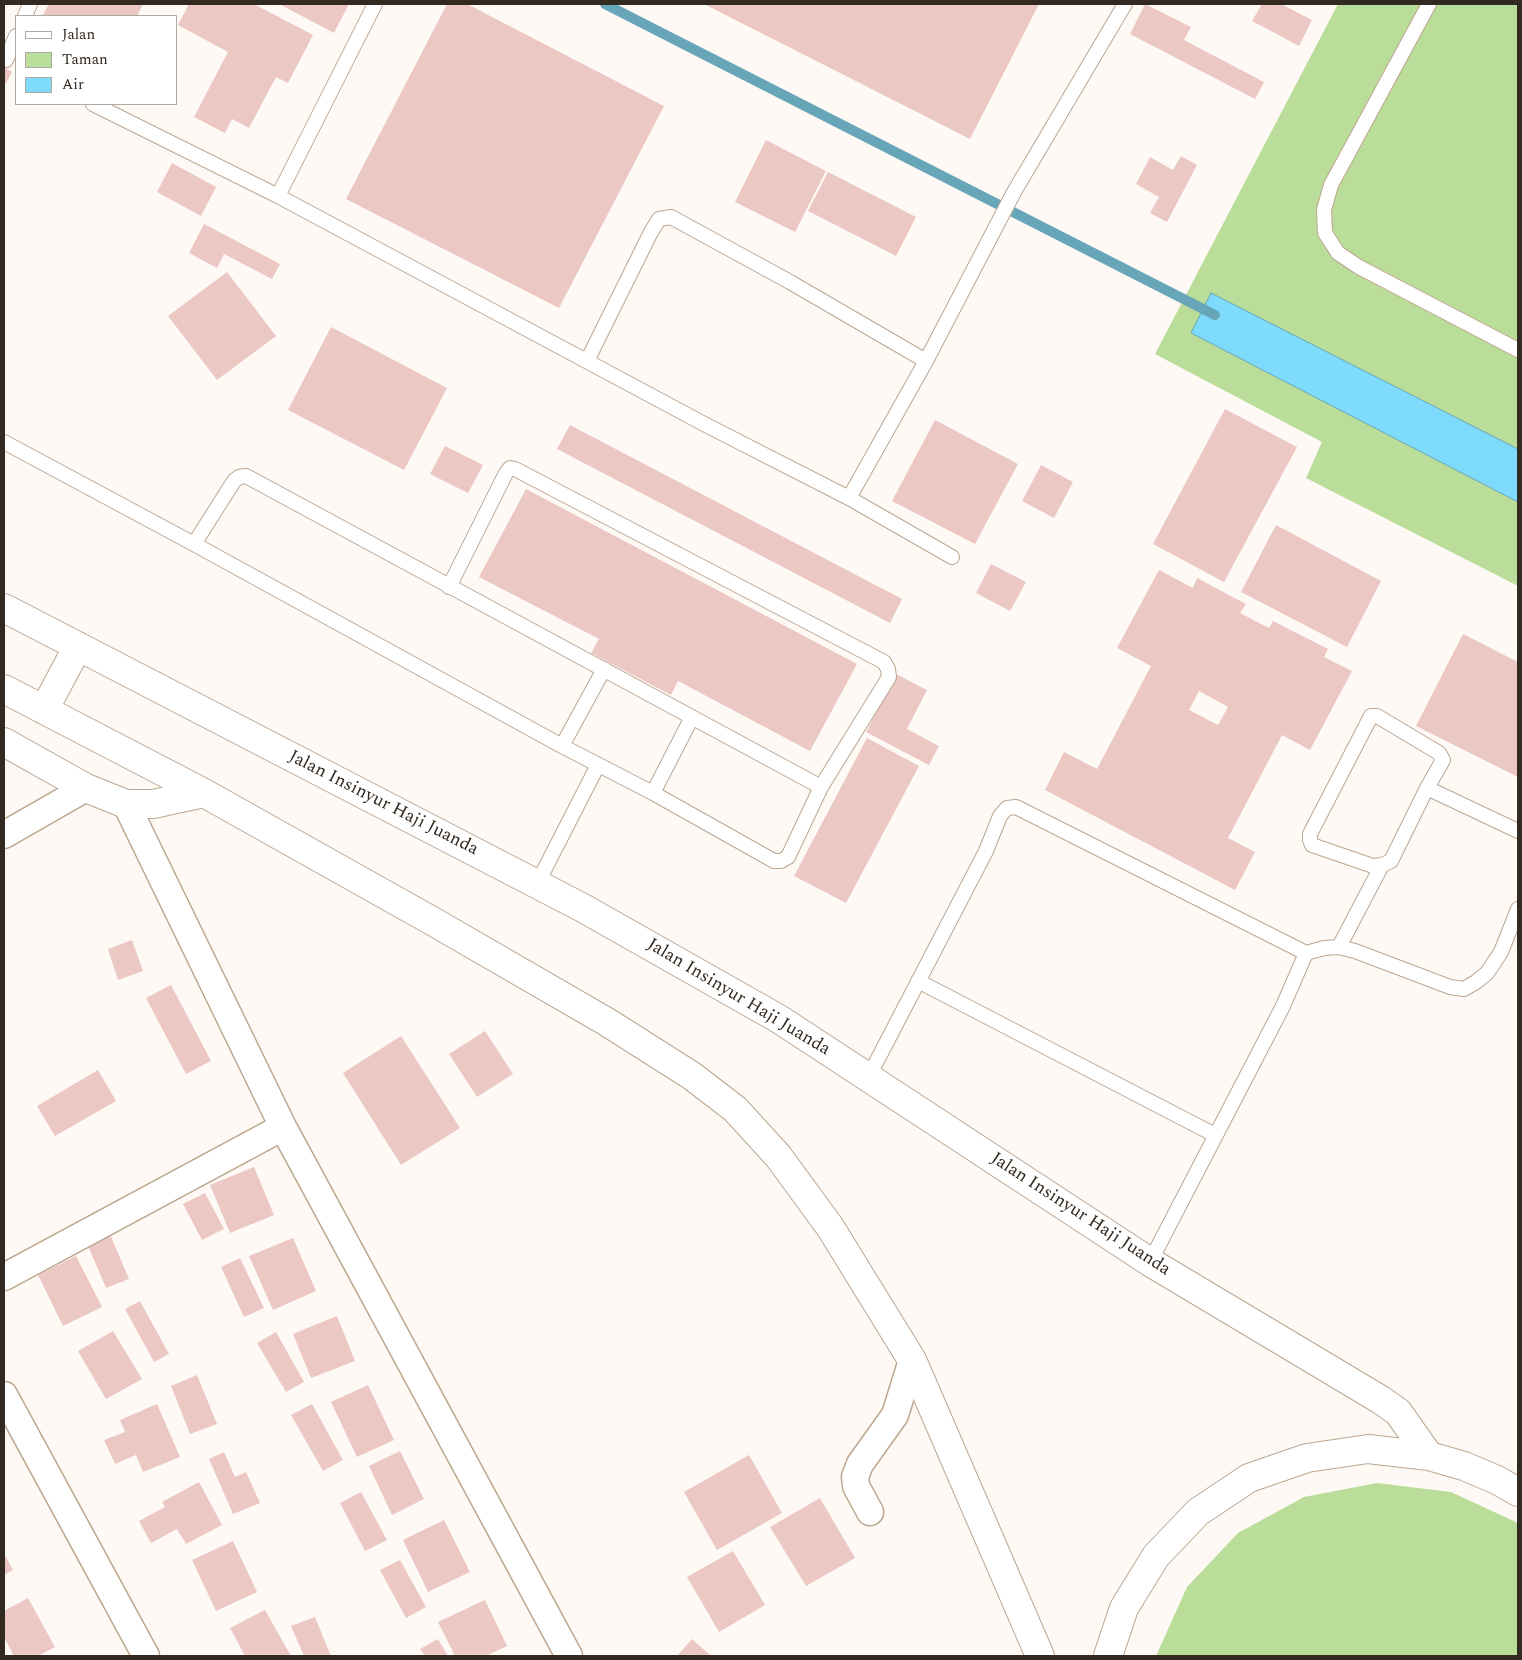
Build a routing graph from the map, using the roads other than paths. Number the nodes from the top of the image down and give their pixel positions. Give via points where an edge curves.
1 (375, 4) edge
2 (1124, 4) edge
3 (1428, 4) edge
4 (15, 40) edge
5 (9, 61) edge
6 (95, 105) edge
7 (278, 196) junction
8 (1518, 350) edge
9 (587, 361) junction
10 (926, 361) junction
11 (4, 442) edge
12 (849, 498) junction
13 (194, 544) junction
14 (952, 556) dead end
15 (449, 587) junction
16 (4, 608) edge
17 (78, 646) junction
18 (604, 670) junction
19 (4, 689) edge
20 (44, 710) junction
21 (692, 717) junction
22 (4, 742) edge
23 (562, 746) junction
24 (598, 765) junction
25 (821, 787) junction
26 (86, 788) junction
27 (1427, 788) junction
28 (653, 793) junction
29 (204, 794) junction
30 (126, 804) junction
31 (1518, 830) edge
32 (4, 835) edge
33 (1382, 865) junction
34 (537, 884) junction
35 (1518, 909) edge
36 (1339, 946) junction
37 (1306, 953) junction
38 (918, 981) junction
39 (868, 1078) junction
40 (283, 1127) junction
41 (1215, 1135) junction
42 (1150, 1262) junction
43 (4, 1277) edge
44 (912, 1360) junction
45 (4, 1395) edge
46 (1428, 1456) junction
47 (1518, 1492) edge
48 (870, 1512) dead end
49 (146, 1656) edge
50 (569, 1656) edge
51 (1040, 1656) edge
52 (1108, 1656) edge

1 - 7 lane
2 - 10 lane via 1014,192
3 - 8 lane via 1331,185 1324,210 1325,232 1338,254 1359,267
4 - 5 lane
6 - 7 lane
7 - 9 lane
9 - 10 lane via 659,219 671,217
9 - 12 lane
10 - 12 lane
11 - 13 lane
12 - 14 lane
13 - 15 lane via 234,481 246,476
13 - 23 lane
15 - 18 lane
15 - 25 lane via 510,468 884,662 889,678
16 - 17 main road, Jalan Insinyur Haji Juanda
17 - 20 main road
17 - 34 main road, Jalan Insinyur Haji Juanda
18 - 21 lane
18 - 23 lane
19 - 20 main road
20 - 29 main road
21 - 25 lane
21 - 28 lane
22 - 26 main road
23 - 24 lane
24 - 28 lane
24 - 34 lane
25 - 28 lane via 788,857 781,861 774,861
26 - 30 main road
26 - 32 street
27 - 31 lane
27 - 33 lane via 1391,861
27 - 33 lane via 1443,760 1442,756 1371,716 1310,834 1310,840 1312,845 1373,866
29 - 30 main road via 153,804
29 - 44 main road via 607,1022 692,1076 735,1109 778,1156 824,1220
30 - 40 street
33 - 36 lane
34 - 39 main road, Jalan Insinyur Haji Juanda via 771,1014
35 - 36 lane via 1501,952 1487,973 1464,989 1450,987
36 - 37 lane
37 - 38 lane via 1016,807 1007,808 1000,816 986,851
37 - 41 lane
38 - 39 lane
38 - 41 lane
39 - 42 main road, Jalan Insinyur Haji Juanda
40 - 43 street
40 - 50 street
41 - 42 lane
42 - 46 main road, Jalan Insinyur Haji Juanda via 1381,1400 1398,1412
44 - 48 street via 895,1415 854,1477
44 - 51 main road
45 - 49 street
46 - 47 main road via 1464,1466
46 - 52 main road via 1368,1450 1307,1458 1249,1478 1198,1512 1156,1556 1124,1608

